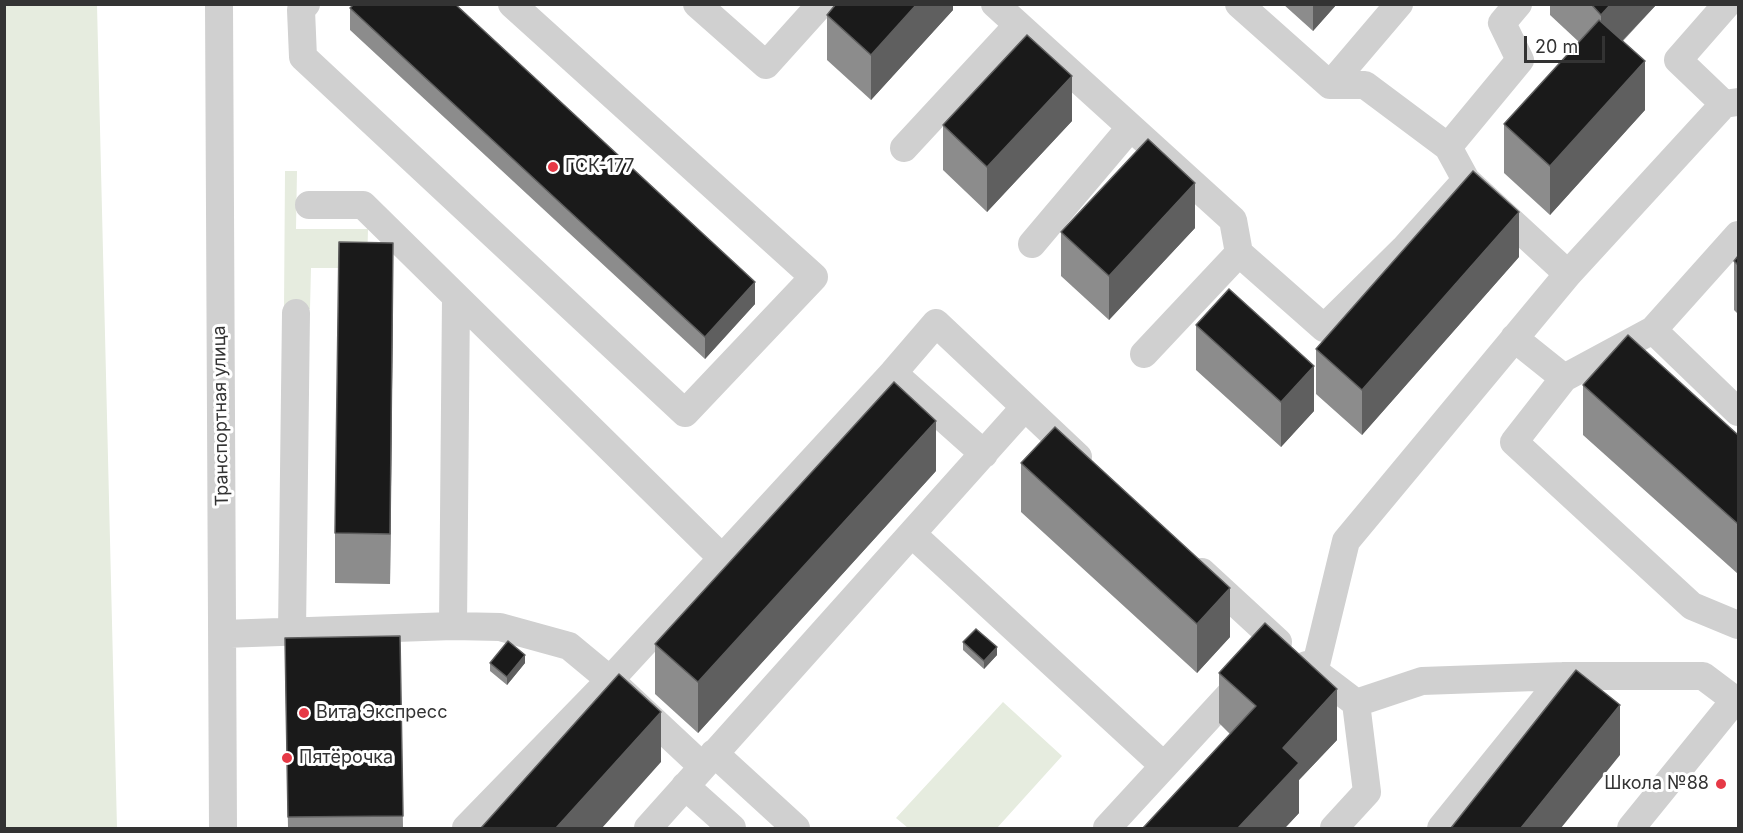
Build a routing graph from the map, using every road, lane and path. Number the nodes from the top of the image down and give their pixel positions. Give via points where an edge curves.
1 (219, 4) edge
2 (306, 4) edge
3 (512, 4) edge
4 (697, 4) edge
5 (821, 4) edge
6 (995, 4) edge
7 (1239, 4) edge
8 (1399, 4) edge
9 (1518, 4) edge
10 (1728, 4) edge
11 (1017, 26) junction
12 (1330, 85) junction
13 (1731, 103) edge
14 (1130, 128) junction
15 (1448, 147) junction
16 (904, 148) dead end
17 (1466, 180) junction
18 (309, 205) dead end
19 (1738, 235) edge
20 (1032, 244) dead end
21 (1239, 253) junction
22 (1568, 274) junction
23 (456, 298) junction
24 (296, 313) dead end
25 (1653, 330) junction
26 (1514, 338) junction
27 (1144, 354) dead end
28 (893, 373) junction
29 (1564, 378) junction
30 (1025, 408) junction
31 (1738, 412) edge
32 (984, 454) junction
33 (1095, 472) edge
34 (912, 534) junction
35 (1182, 553) edge
36 (721, 557) junction
37 (1738, 625) edge
38 (453, 626) junction
39 (292, 631) junction
40 (223, 634) junction
41 (1278, 642) junction
42 (1314, 673) junction
43 (1564, 676) junction
44 (610, 680) junction
45 (1737, 698) edge
46 (1356, 703) junction
47 (1164, 766) junction
48 (701, 768) junction
49 (223, 828) edge
50 (465, 828) edge
51 (648, 828) edge
52 (732, 828) edge
53 (796, 828) edge
54 (1107, 828) edge
55 (1334, 828) edge
56 (1441, 828) edge
57 (1631, 828) edge

1 - 40 street, Транспортная улица
2 - 3 street via 301,10 303,57 685,413 814,277
4 - 5 street via 766,65
6 - 11 street
7 - 12 street
8 - 12 street
9 - 15 street via 1502,22 1520,60
10 - 13 street via 1678,60
11 - 14 street
11 - 16 street
12 - 15 street via 1365,84
13 - 22 street
14 - 20 street
14 - 21 street via 1233,220
15 - 17 street
17 - 21 street via 1404,249 1324,328
17 - 22 street
18 - 23 street via 363,206
19 - 25 street
21 - 27 street
22 - 26 street
23 - 36 street
23 - 38 street
24 - 39 street
25 - 29 street
25 - 31 street
26 - 29 street
26 - 42 street via 1346,541
28 - 30 street via 936,323
28 - 32 street
28 - 36 street
29 - 37 street via 1514,442 1692,606
30 - 32 street
30 - 33 street
32 - 34 street
34 - 47 street
34 - 48 street
35 - 41 street
36 - 44 street
38 - 39 street
38 - 44 street via 500,627 569,646
39 - 40 street
40 - 49 street, Транспортная улица
41 - 42 street
41 - 47 street
42 - 46 street
43 - 45 street via 1702,676
43 - 46 street via 1422,681
43 - 56 street
44 - 48 street
44 - 50 street
45 - 57 street
46 - 55 street via 1367,792
47 - 54 street
48 - 51 street
48 - 52 street
48 - 53 street

